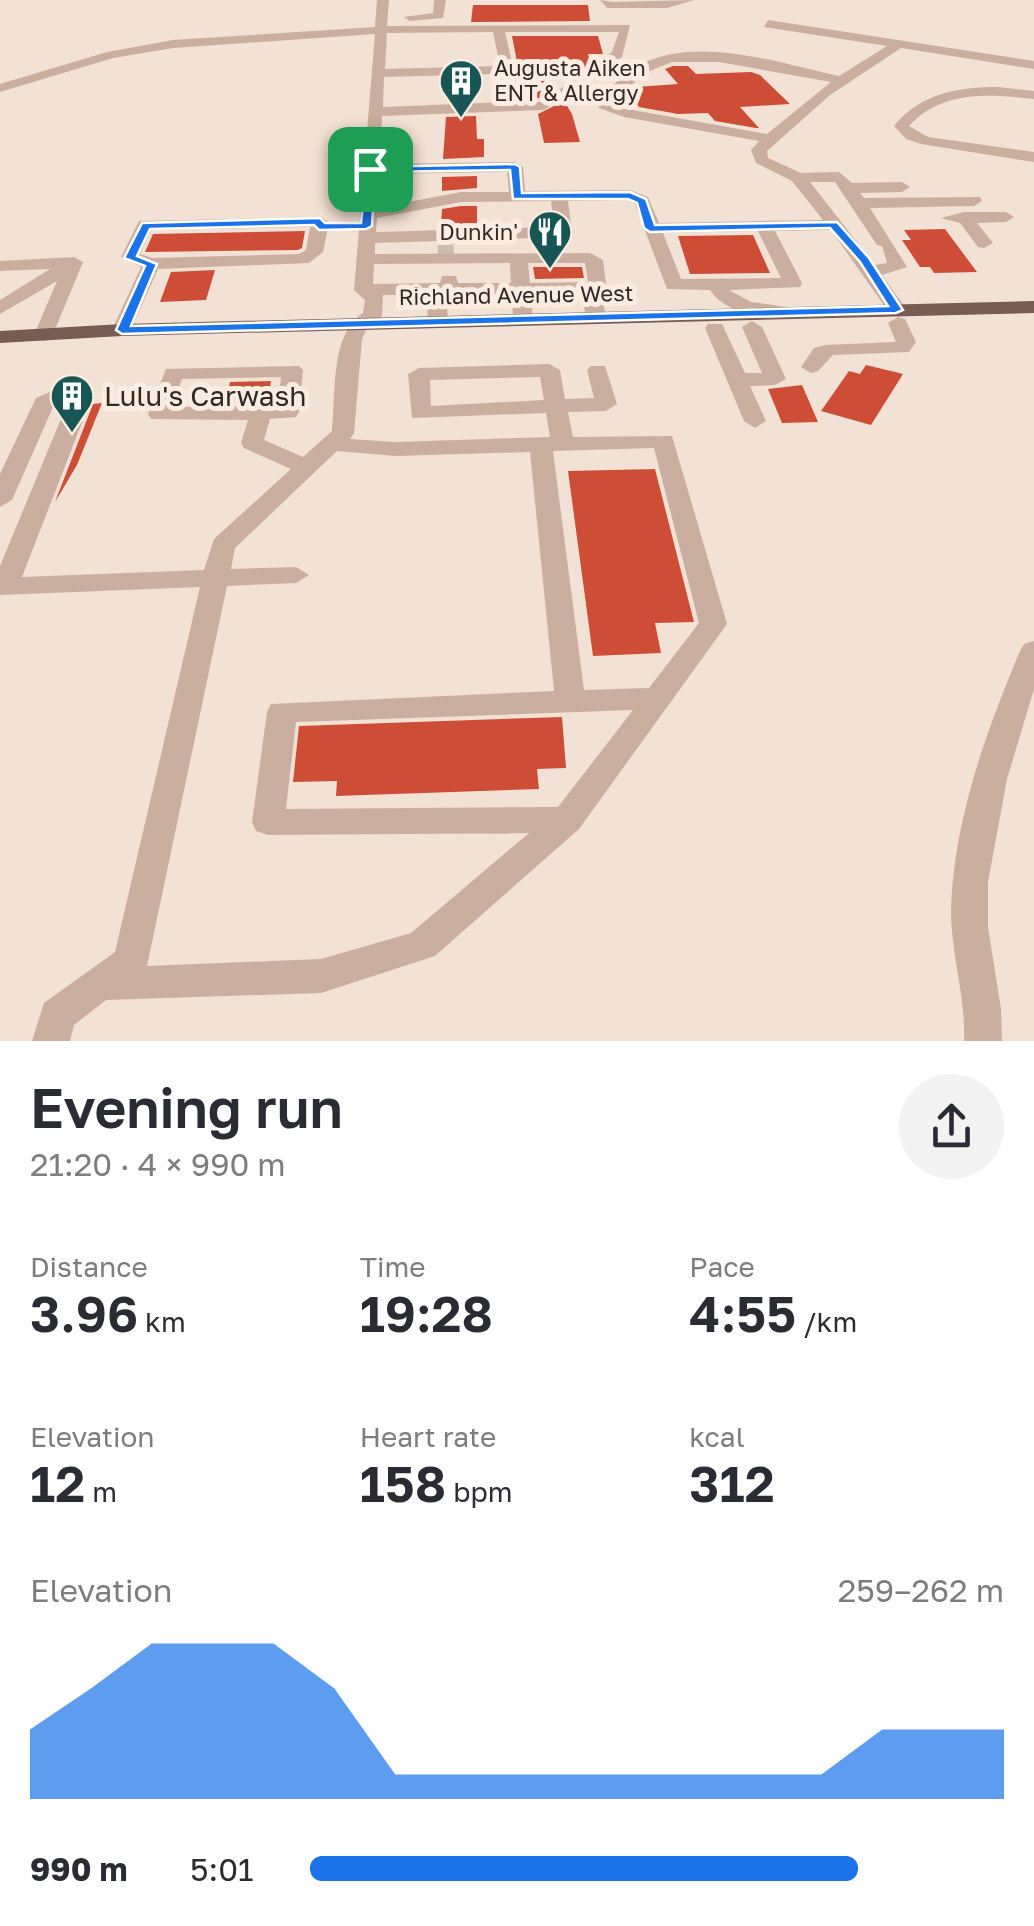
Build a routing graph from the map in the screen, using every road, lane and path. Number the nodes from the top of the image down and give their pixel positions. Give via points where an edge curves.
1 (440, 0) edge
2 (688, 0) edge
3 (606, 3) edge
4 (382, 21) edge
5 (768, 24) dead end
6 (498, 28) junction
7 (900, 44) junction
8 (1034, 65) edge
9 (507, 70) junction
10 (381, 73) junction
11 (842, 80) junction
12 (0, 88) edge
13 (1034, 95) edge
14 (515, 106) junction
15 (376, 112) junction
16 (770, 138) junction
17 (1034, 157) edge
18 (370, 169) junction
19 (798, 178) junction
20 (902, 187) dead end
21 (559, 196) junction
22 (523, 201) junction
23 (858, 203) junction
24 (423, 209) junction
25 (969, 209) junction
26 (1006, 216) dead end
27 (350, 226) junction
28 (764, 226) junction
29 (835, 227) junction
30 (650, 228) junction
31 (530, 233) junction
32 (509, 234) junction
33 (984, 243) dead end
34 (444, 250) junction
35 (516, 258) junction
36 (410, 259) junction
37 (364, 260) junction
38 (74, 262) junction
39 (152, 264) junction
40 (0, 266) edge
41 (872, 271) junction
42 (592, 288) junction
43 (411, 289) junction
44 (717, 289) junction
45 (363, 291) junction
46 (522, 303) junction
47 (442, 305) junction
48 (1034, 307) edge
49 (0, 308) edge
50 (788, 312) junction
51 (54, 314) junction
52 (891, 314) junction
53 (692, 315) junction
54 (0, 316) edge
55 (596, 318) junction
56 (1034, 320) edge
57 (752, 327) junction
58 (715, 328) junction
59 (122, 330) junction
60 (355, 332) junction
61 (44, 335) junction
62 (6, 337) edge
63 (0, 351) edge
64 (811, 366) dead end
65 (598, 370) dead end
66 (738, 380) junction
67 (556, 409) junction
68 (262, 412) junction
69 (755, 421) dead end
70 (331, 444) junction
71 (552, 444) junction
72 (306, 467) junction
73 (0, 500) edge
74 (296, 575) dead end
75 (216, 578) junction
76 (10, 586) edge
77 (1034, 651) edge
78 (658, 698) junction
79 (570, 701) junction
80 (567, 820) junction
81 (100, 984) junction
82 (51, 1041) edge
83 (983, 1041) edge

1 - 4 street via 439,16
2 - 3 street via 650,5 650,14 610,14
4 - 6 street
4 - 10 street
4 - 12 street via 277,38 140,48
5 - 7 street
6 - 9 street
6 - 14 street via 626,28 618,54 602,67 544,106
7 - 8 street
7 - 11 street
9 - 10 street
9 - 14 street
10 - 15 street
11 - 16 street
11 - 16 street via 728,59 668,60 603,100 637,116
13 - 17 street via 957,93 919,108 901,126 926,141
14 - 15 street
15 - 18 street
16 - 19 street via 759,150 762,160
18 - 22 street via 515,167
18 - 27 street
19 - 23 street via 839,177
19 - 29 street
20 - 23 street
21 - 22 street
21 - 30 street via 639,198
21 - 31 street via 563,232
22 - 24 street
22 - 31 street
23 - 25 street
23 - 29 street
23 - 41 street via 898,267
24 - 27 street
24 - 34 street
25 - 26 street
25 - 33 street
27 - 34 street
27 - 37 street
27 - 39 street via 304,260
27 - 39 street via 146,225 130,258
28 - 29 street
28 - 30 street
28 - 44 street via 793,283
29 - 41 street
29 - 52 street via 840,250
30 - 44 street via 670,282
31 - 32 street
32 - 34 street
32 - 35 street
34 - 35 street
34 - 36 street
34 - 47 street
35 - 42 street via 590,258 597,264
35 - 46 street
36 - 37 street
36 - 43 street
37 - 45 street
38 - 40 street
38 - 49 street
38 - 51 street
39 - 59 street
41 - 52 street
42 - 46 street
42 - 55 street
43 - 45 street
43 - 47 street
44 - 50 street via 744,306
44 - 53 street via 714,302
45 - 60 street via 375,298 372,316
46 - 47 main road, Richland Avenue West
46 - 47 street
46 - 55 main road, Richland Avenue West
47 - 60 main road, Richland Avenue West
48 - 52 main road, Richland Avenue West
50 - 52 main road, Richland Avenue West
50 - 53 main road, Richland Avenue West
51 - 54 street
51 - 61 street
52 - 56 main road, Richland Avenue West
52 - 57 main road, Richland Avenue West
52 - 64 street via 906,342 902,348 832,349
53 - 55 main road, Richland Avenue West
57 - 58 main road, Richland Avenue West
57 - 66 street via 775,378
58 - 60 main road, Richland Avenue West
58 - 66 street
59 - 60 main road, Richland Avenue West
59 - 61 main road, Richland Avenue West
60 - 63 main road, Richland Avenue West
60 - 70 street via 343,433
61 - 62 main road, Richland Avenue West
65 - 67 street via 606,404
66 - 69 street
67 - 67 street via 549,370 419,374 420,413
67 - 71 street
68 - 68 street via 288,412 292,370 173,373 159,414
68 - 72 street via 252,443
70 - 71 street
70 - 72 street
71 - 78 street via 664,441 713,624
71 - 79 street
72 - 75 street via 223,545
73 - 76 street via 44,403 77,394 83,400 54,471 55,490
74 - 75 street
75 - 76 street
75 - 81 street via 131,961
77 - 83 street via 972,860 968,910
78 - 79 street
78 - 80 street
79 - 80 street via 282,712 268,822
80 - 81 street via 422,945 322,976
81 - 82 street via 57,1014

